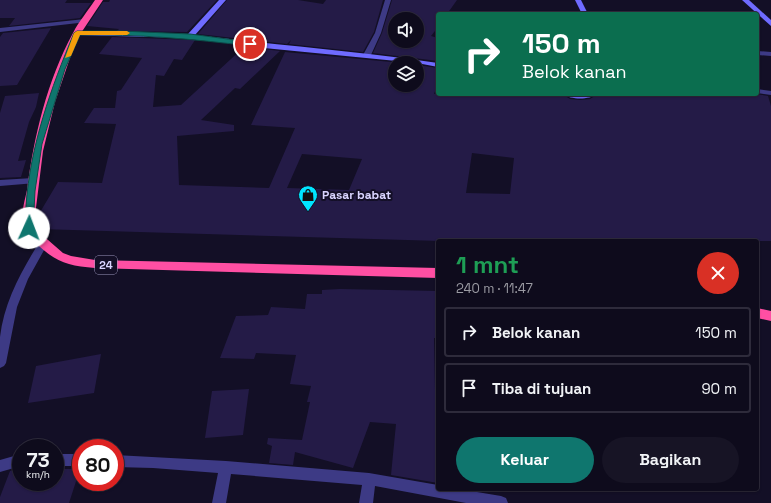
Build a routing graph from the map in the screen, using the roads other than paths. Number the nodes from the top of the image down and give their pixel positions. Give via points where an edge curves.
1 (99, 0) edge
2 (223, 0) edge
3 (388, 0) edge
4 (578, 0) edge
5 (745, 0) edge
6 (584, 12) edge
7 (758, 12) edge
8 (759, 13) edge
9 (85, 21) junction
10 (771, 24) edge
11 (0, 30) edge
12 (77, 33) junction
13 (190, 36) junction
14 (759, 53) edge
15 (771, 54) edge
16 (367, 55) junction
17 (436, 65) edge
18 (759, 91) edge
19 (771, 93) edge
20 (33, 181) junction
21 (0, 183) edge
22 (43, 243) junction
23 (436, 273) edge
24 (759, 313) edge
25 (771, 316) edge
26 (3, 340) edge
27 (0, 362) edge
28 (124, 461) edge
29 (12, 463) edge
30 (0, 466) edge
31 (226, 467) junction
32 (369, 479) junction
33 (219, 503) edge
34 (366, 503) edge
35 (501, 503) edge

1 - 9 highway, 24
2 - 13 street
3 - 16 street via 378,34
4 - 6 street
5 - 7 street
8 - 10 street
9 - 11 street
9 - 12 highway, 24
12 - 13 street
12 - 20 highway, 24 via 38,144
13 - 16 street
14 - 15 street
16 - 17 street
18 - 19 street
20 - 21 street
20 - 22 highway, 24 via 28,224
22 - 23 highway, 24 via 53,254 68,261 95,264
22 - 26 street via 23,279
24 - 25 highway
26 - 27 street
28 - 31 street
29 - 30 street
31 - 32 street
31 - 33 street
32 - 34 street
32 - 35 street

